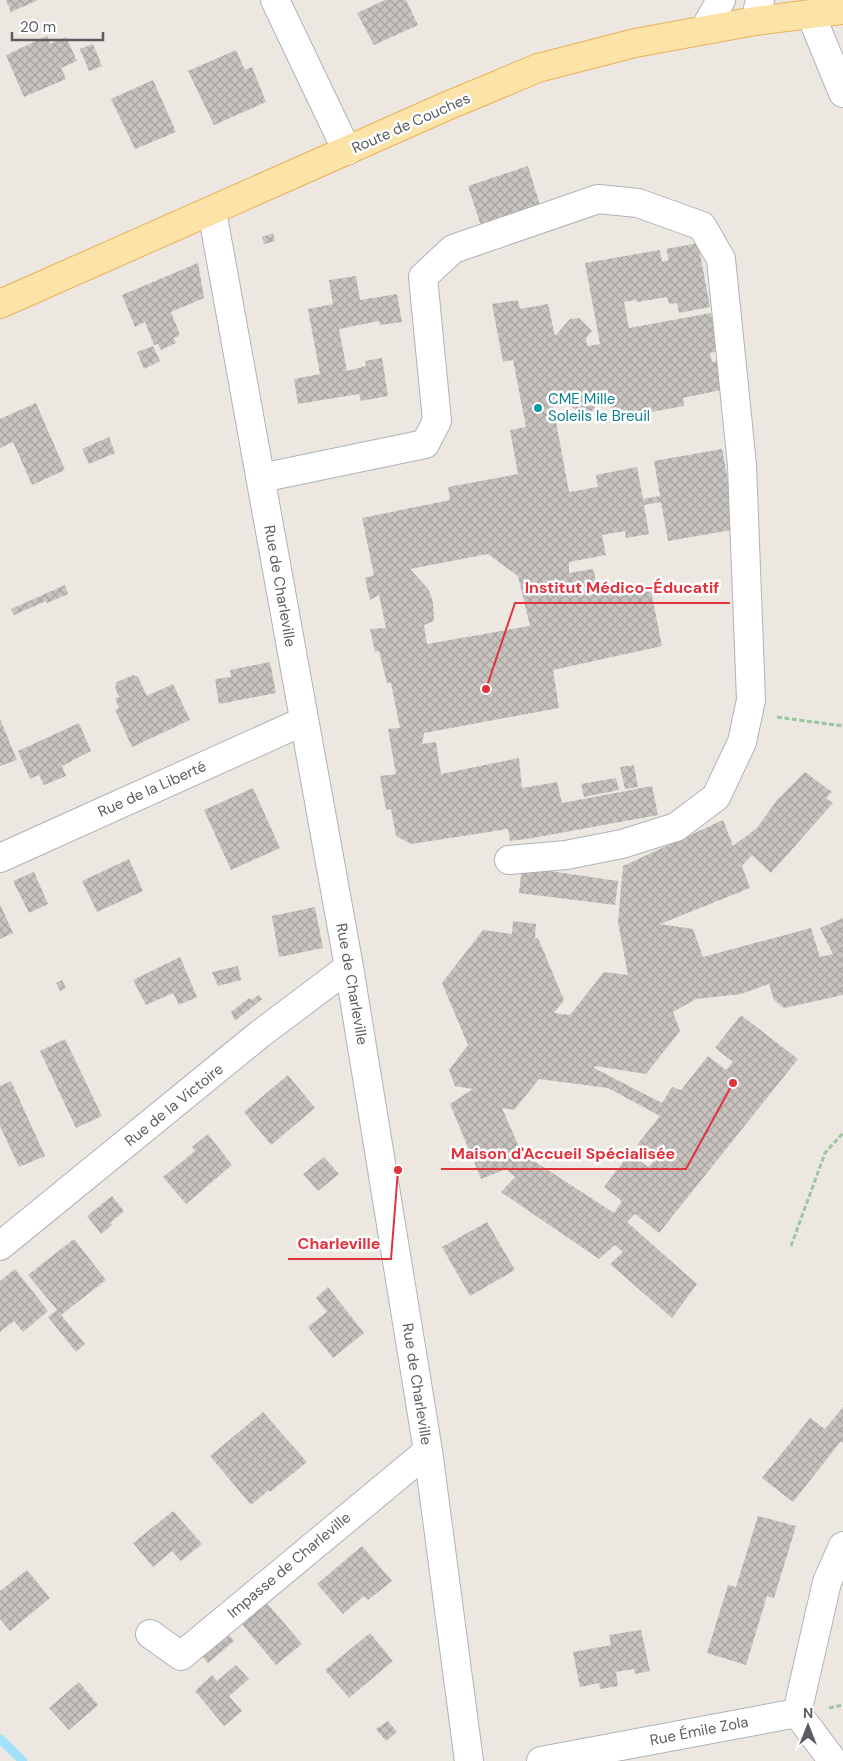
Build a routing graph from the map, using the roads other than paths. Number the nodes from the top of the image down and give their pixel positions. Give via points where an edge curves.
1 (275, 0) edge
2 (721, 0) edge
3 (840, 0) edge
4 (758, 10) edge
5 (843, 10) edge
6 (811, 15) junction
7 (704, 30) junction
8 (843, 94) edge
9 (347, 151) junction
10 (212, 211) junction
11 (0, 304) edge
12 (261, 478) junction
13 (304, 721) junction
14 (0, 858) edge
15 (509, 860) dead end
16 (349, 967) junction
17 (0, 1246) edge
18 (428, 1450) junction
19 (843, 1546) edge
20 (150, 1634) dead end
21 (797, 1713) junction
22 (469, 1761) edge
23 (541, 1761) edge
24 (833, 1761) edge

1 - 9 street
2 - 7 street
3 - 5 street
4 - 6 main road, Route de Couches
4 - 7 main road, Route de Couches
5 - 6 main road, Route de Couches
6 - 8 street
7 - 9 main road, Route de Couches via 635,43 538,68
9 - 10 main road, Route de Couches
10 - 11 main road, Route de Couches
10 - 12 street, Rue de Charleville
12 - 13 street, Rue de Charleville
12 - 15 street via 425,444 437,421 423,277 453,249 598,199 638,203 702,226 721,259 742,465 751,700 742,742 716,797 676,827 622,844 566,855
13 - 14 street, Rue de la Liberté
13 - 16 street, Rue de Charleville
16 - 17 street, Rue de la Victoire via 260,1034
16 - 18 street, Rue de Charleville
18 - 20 street, Impasse de Charleville via 181,1656
18 - 22 street, Rue de Charleville
19 - 21 street via 827,1582
21 - 23 street, Rue Émile Zola
21 - 24 street

